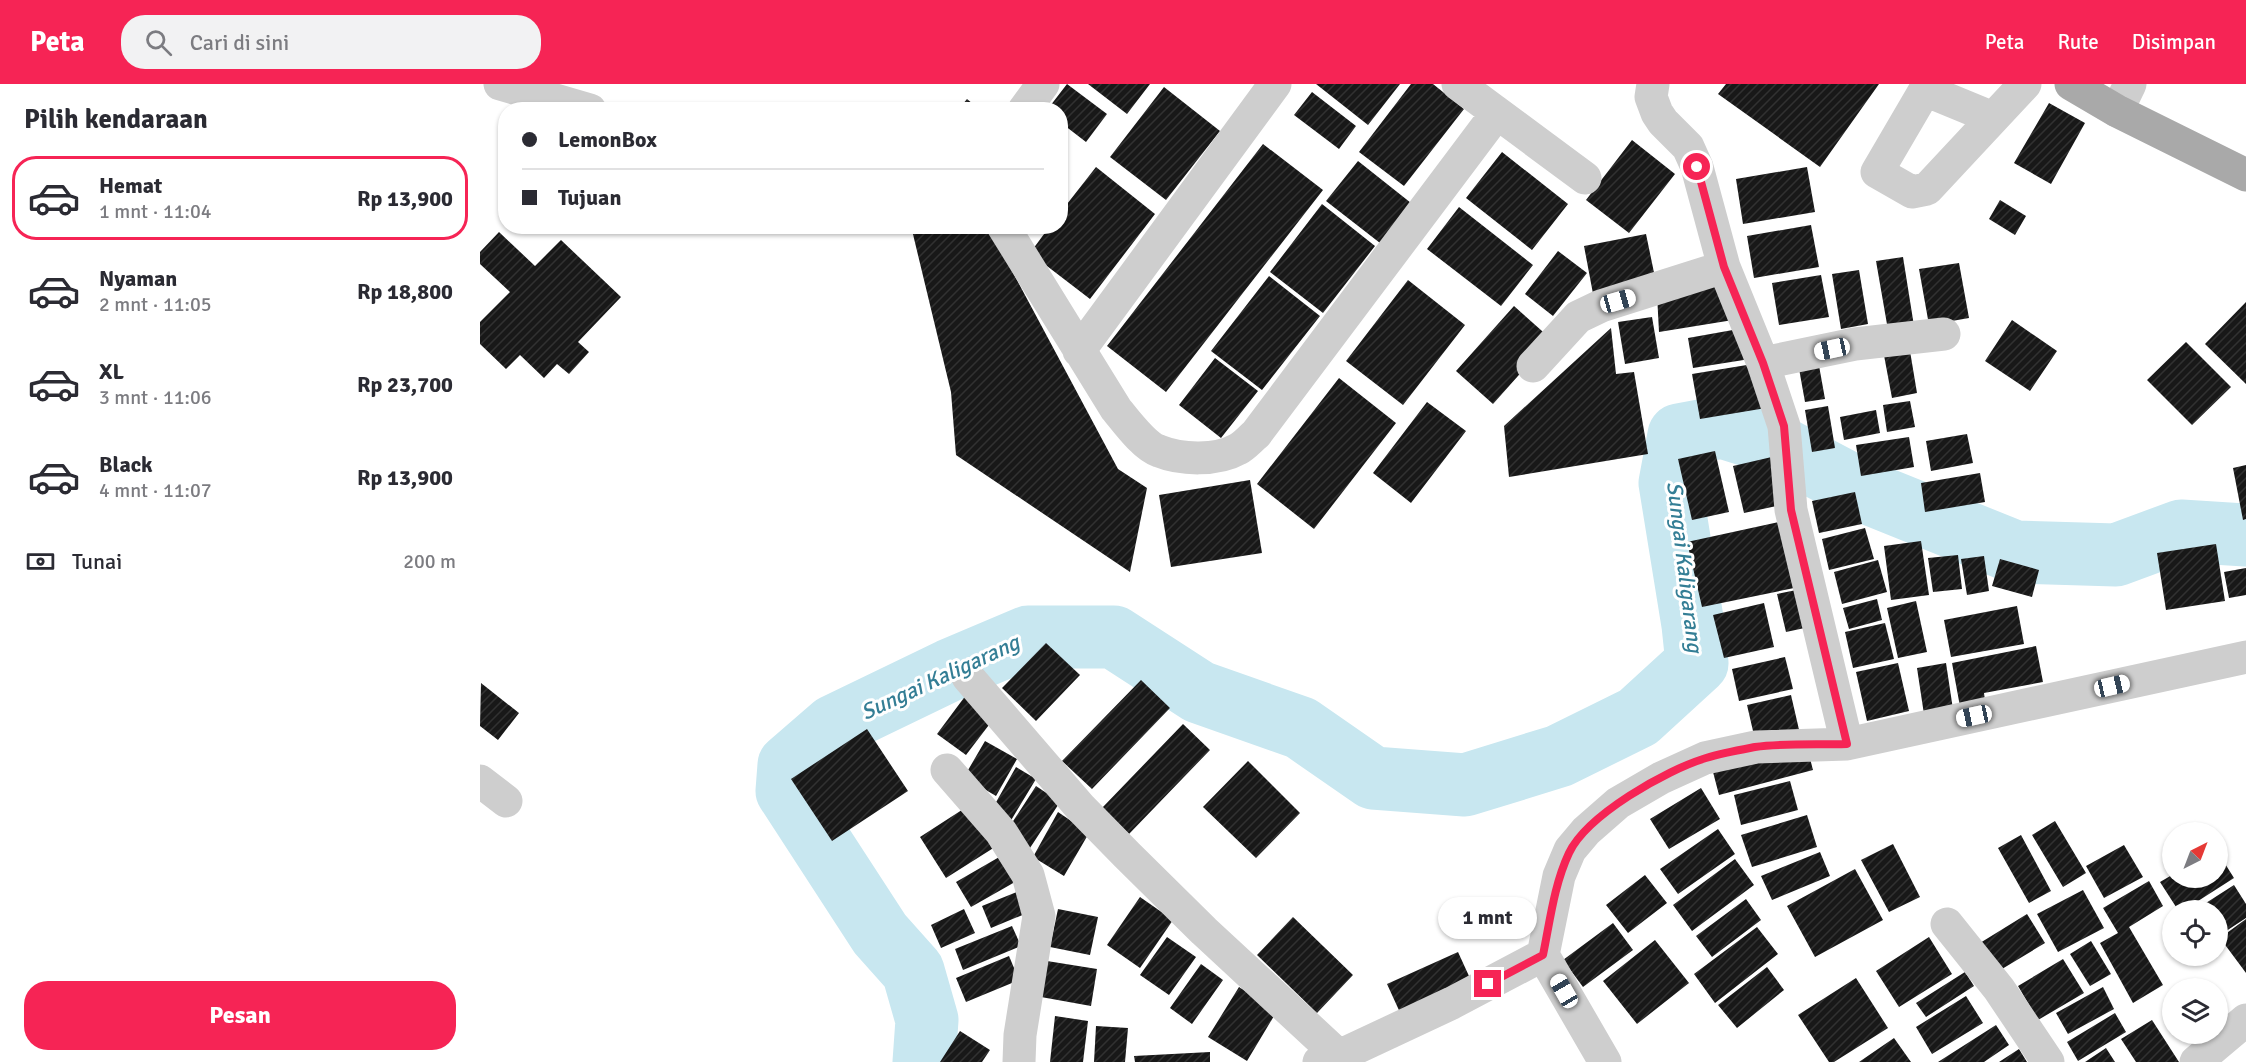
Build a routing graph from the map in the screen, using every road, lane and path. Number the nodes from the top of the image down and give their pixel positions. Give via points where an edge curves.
1 (500, 84) edge
2 (1043, 84) edge
3 (1275, 84) edge
4 (1458, 84) edge
5 (1653, 84) edge
6 (2025, 84) edge
7 (2071, 84) edge
8 (2124, 97) edge
9 (562, 102) edge
10 (1030, 102) edge
11 (1497, 113) junction
12 (1993, 118) dead end
13 (2246, 175) edge
14 (1586, 178) dead end
15 (1008, 234) edge
16 (1724, 267) junction
17 (1944, 334) dead end
18 (1079, 351) junction
19 (1763, 363) junction
20 (1533, 366) dead end
21 (2246, 657) edge
22 (968, 677) dead end
23 (1847, 744) junction
24 (947, 770) dead end
25 (480, 781) edge
26 (506, 801) dead end
27 (1947, 924) dead end
28 (1543, 955) junction
29 (2246, 1020) edge
30 (1329, 1059) edge
31 (1019, 1062) edge
32 (1605, 1062) edge
33 (2048, 1062) edge
34 (2196, 1062) edge

1 - 9 street
2 - 10 street
3 - 18 street
4 - 11 street
5 - 16 street via 1651,98 1657,113 1688,147 1697,167
6 - 12 street
7 - 8 main road
8 - 13 main road
11 - 14 street
11 - 18 street via 1256,434 1237,450 1214,457 1185,457 1158,451 1116,409
15 - 18 street
16 - 19 street
16 - 20 street via 1578,317
17 - 19 street via 1855,344
19 - 23 street via 1784,426 1791,510
21 - 23 street
22 - 30 street via 1080,807
23 - 28 street via 1756,747 1705,758 1618,803 1570,850 1559,876
24 - 31 street via 1001,832 1028,875 1039,916
25 - 26 street
27 - 33 street
28 - 30 street via 1452,1003
28 - 32 street
29 - 34 street

